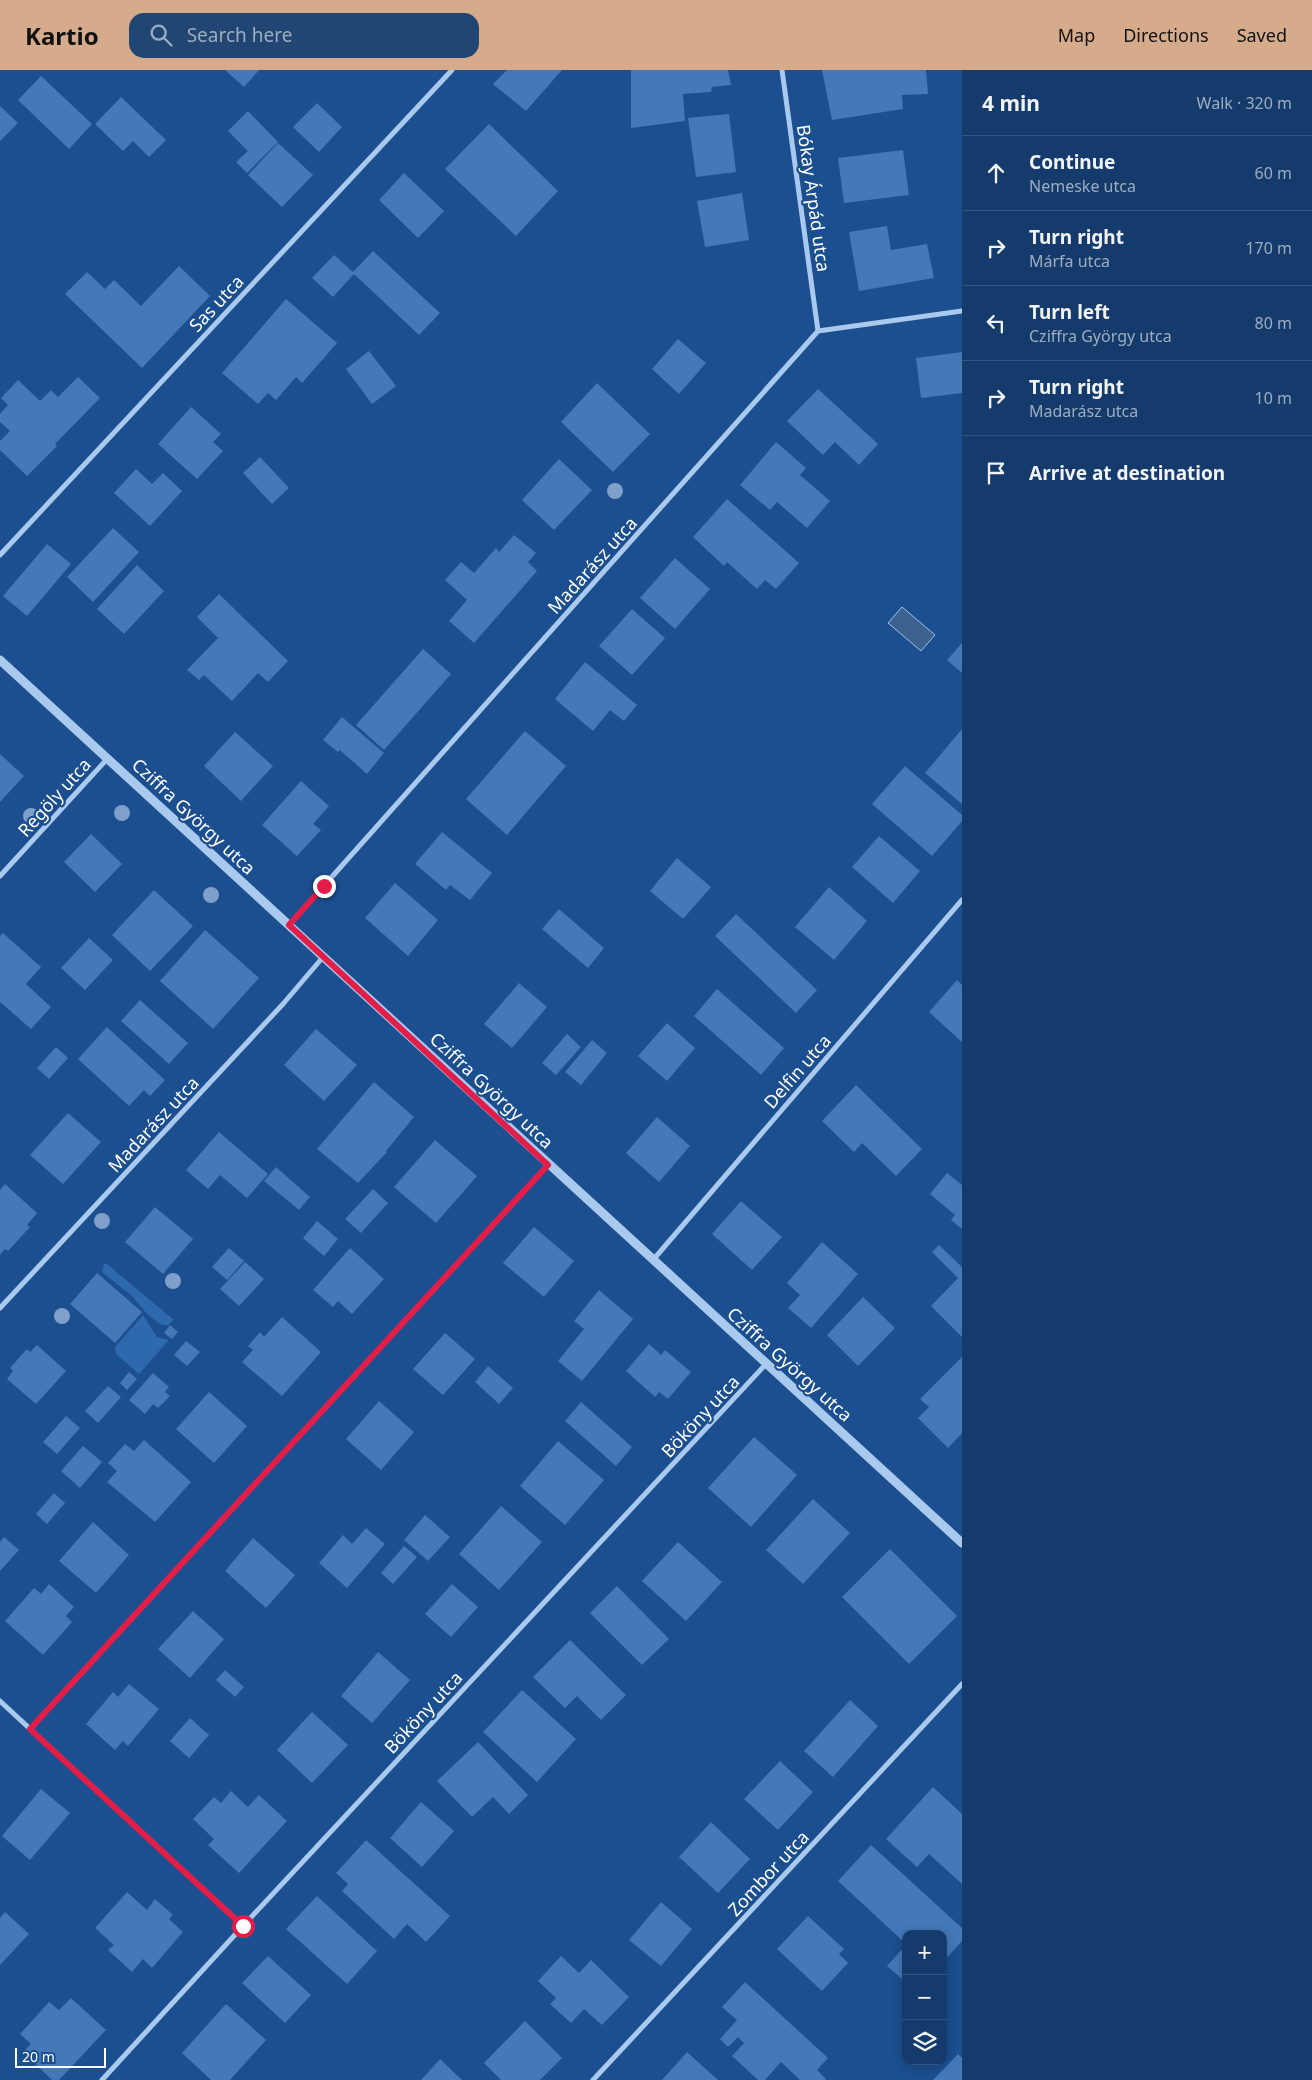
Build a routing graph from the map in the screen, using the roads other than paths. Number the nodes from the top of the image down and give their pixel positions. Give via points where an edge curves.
1 (452, 70) edge
2 (782, 70) edge
3 (962, 311) edge
4 (818, 331) junction
5 (0, 555) edge
6 (0, 660) edge
7 (108, 758) junction
8 (0, 876) edge
9 (962, 900) edge
10 (289, 925) junction
11 (324, 956) junction
12 (548, 1165) junction
13 (653, 1260) junction
14 (0, 1308) edge
15 (766, 1364) junction
16 (962, 1543) edge
17 (962, 1684) edge
18 (0, 1701) edge
19 (30, 1729) junction
20 (243, 1926) junction
21 (102, 2080) edge
22 (594, 2080) edge

1 - 5 street, Sas utca
2 - 4 street, Bókay Árpád utca
3 - 4 street
4 - 10 street, Madarász utca
6 - 7 street, Cziffra György utca
7 - 8 street, Regöly utca
7 - 10 street, Cziffra György utca
9 - 13 street, Delfin utca
10 - 11 street, Cziffra György utca
11 - 12 street, Cziffra György utca
11 - 14 street, Madarász utca via 284,1004
12 - 13 street, Cziffra György utca
12 - 19 street
13 - 15 street, Cziffra György utca
15 - 16 street, Cziffra György utca
15 - 20 street, Bököny utca
17 - 22 street, Zombor utca
18 - 19 street
19 - 20 street
20 - 21 street, Bököny utca

